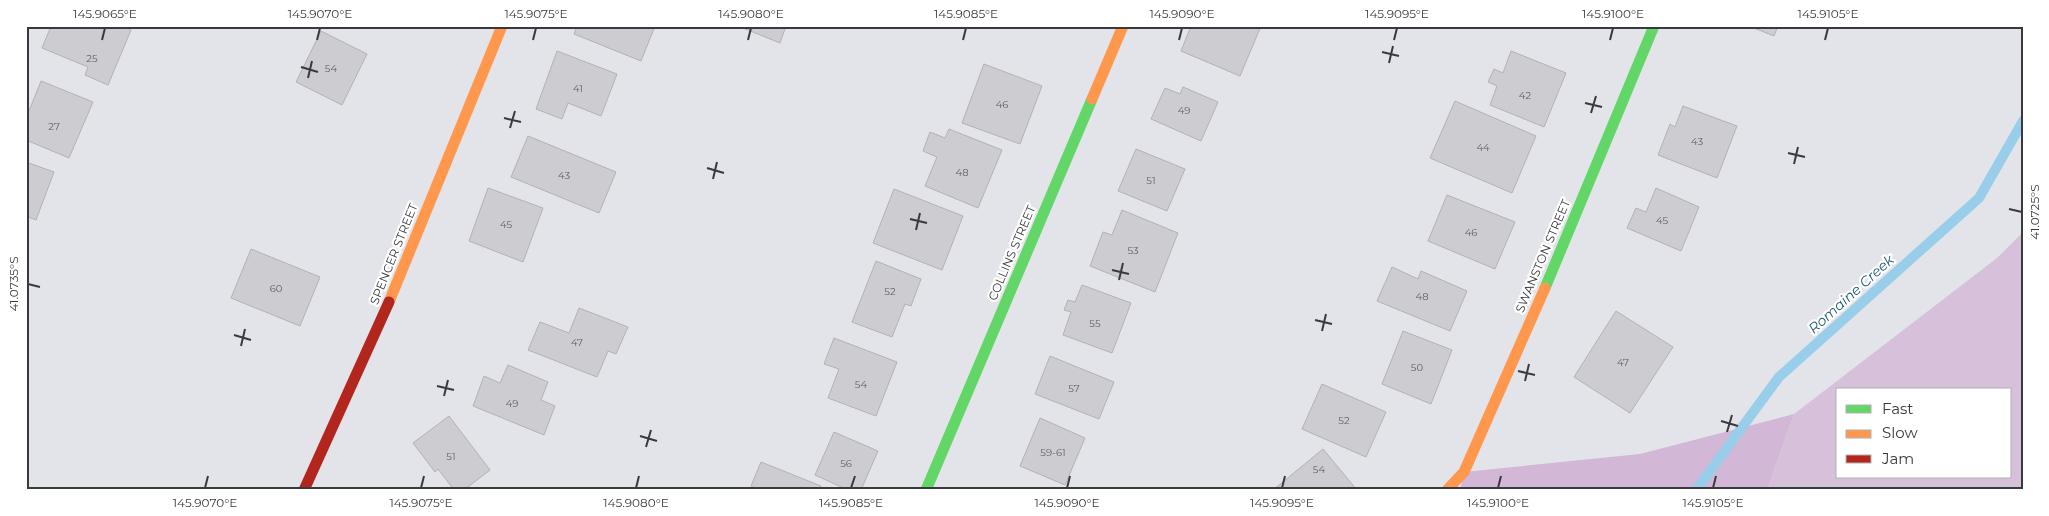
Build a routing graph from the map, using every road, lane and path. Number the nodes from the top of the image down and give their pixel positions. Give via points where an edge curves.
1 (502, 26) edge
2 (1123, 26) edge
3 (1654, 26) edge
4 (304, 490) edge
5 (926, 490) edge
6 (1447, 490) edge

1 - 4 street, SPENCER STREET via 380,324
2 - 5 street, COLLINS STREET
3 - 6 street, SWANSTON STREET via 1464,472

